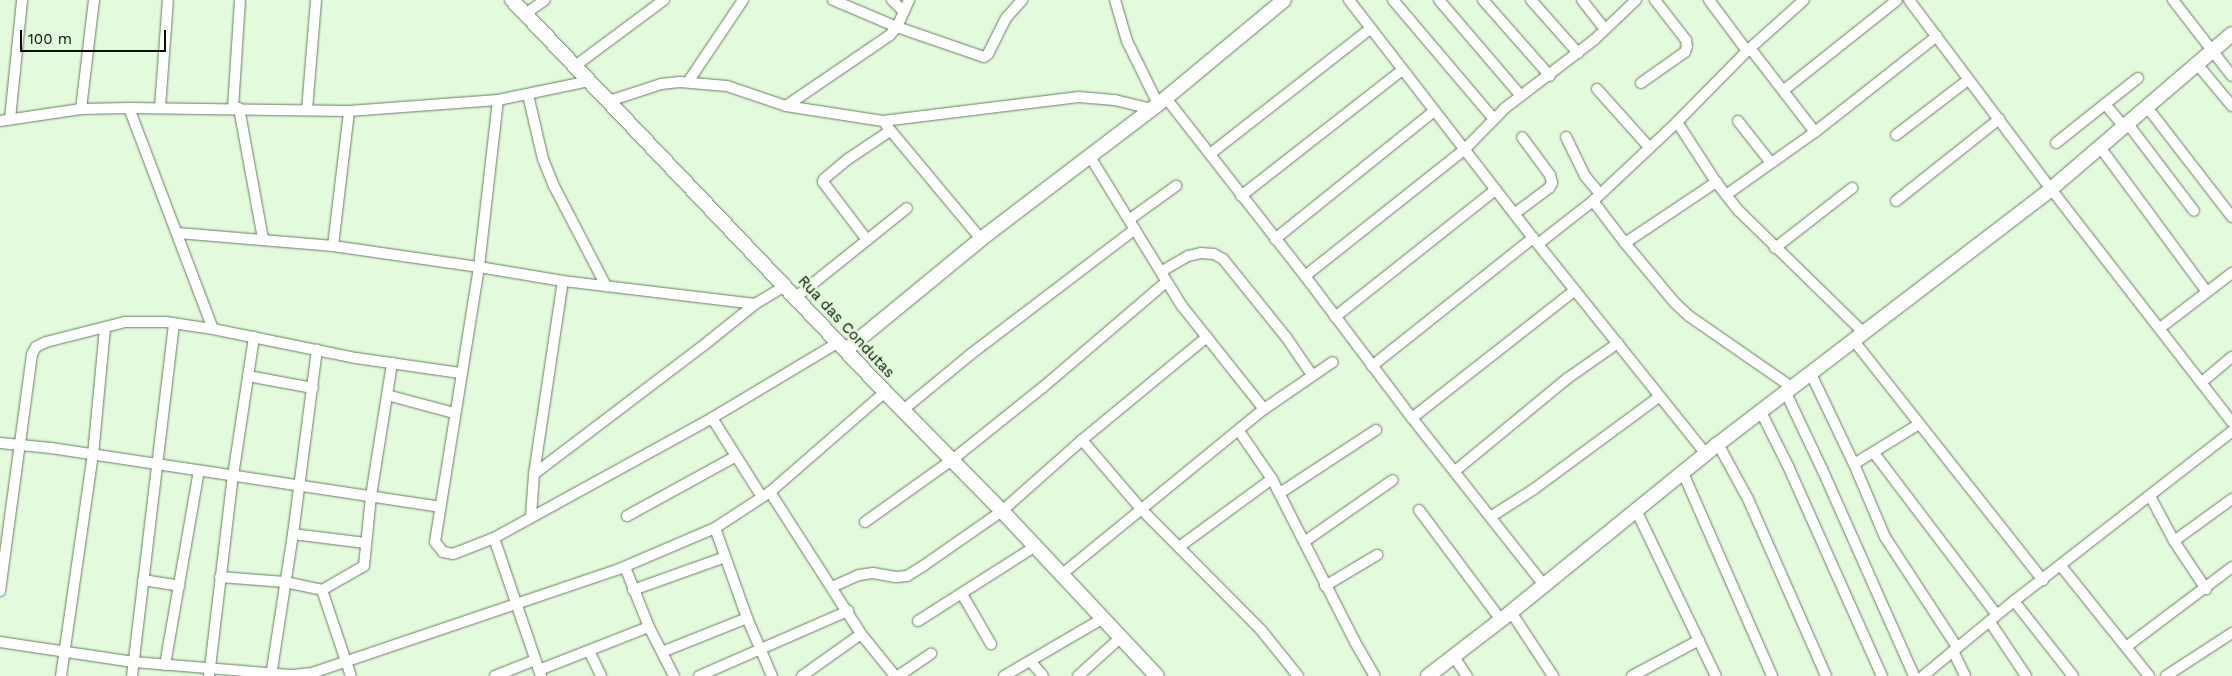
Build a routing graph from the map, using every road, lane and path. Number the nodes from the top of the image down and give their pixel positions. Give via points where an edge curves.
1 (22, 0) edge
2 (94, 0) edge
3 (168, 0) edge
4 (240, 0) edge
5 (316, 0) edge
6 (512, 0) edge
7 (545, 0) edge
8 (664, 0) edge
9 (743, 0) edge
10 (833, 0) edge
11 (892, 0) edge
12 (909, 0) edge
13 (1115, 0) edge
14 (1284, 0) edge
15 (1348, 0) edge
16 (1393, 0) edge
17 (1439, 0) edge
18 (1483, 0) edge
19 (1530, 0) edge
20 (1582, 0) edge
21 (1655, 0) edge
22 (1709, 0) edge
23 (1804, 0) edge
24 (1897, 0) edge
25 (1909, 0) edge
26 (2173, 0) edge
27 (1017, 1) edge
28 (1630, 2) edge
29 (903, 10) junction
30 (525, 14) junction
31 (897, 27) junction
32 (1370, 29) junction
33 (1605, 29) junction
34 (2232, 34) edge
35 (1937, 36) junction
36 (1748, 49) junction
37 (2211, 51) junction
38 (1578, 53) junction
39 (2197, 64) junction
40 (575, 66) junction
41 (1402, 70) junction
42 (1550, 76) junction
43 (2232, 76) edge
44 (2138, 78) dead end
45 (1968, 80) junction
46 (590, 82) junction
47 (688, 82) junction
48 (1641, 83) dead end
49 (1597, 89) dead end
50 (1784, 90) junction
51 (528, 95) junction
52 (1521, 96) junction
53 (498, 100) junction
54 (609, 101) junction
55 (1158, 104) junction
56 (2105, 104) junction
57 (786, 106) junction
58 (2232, 106) edge
59 (129, 108) junction
60 (160, 108) junction
61 (236, 108) junction
62 (2147, 108) junction
63 (81, 109) junction
64 (307, 110) junction
65 (349, 111) junction
66 (1434, 111) junction
67 (1493, 118) junction
68 (1999, 119) junction
69 (5, 120) edge
70 (1738, 121) dead end
71 (883, 122) junction
72 (1677, 122) junction
73 (2126, 125) junction
74 (890, 131) junction
75 (1815, 132) junction
76 (1896, 135) dead end
77 (1566, 137) dead end
78 (1522, 138) dead end
79 (2056, 144) dead end
80 (1650, 148) junction
81 (2100, 148) junction
82 (1465, 149) junction
83 (1210, 154) junction
84 (1089, 155) junction
85 (1771, 163) junction
86 (1716, 182) junction
87 (1176, 186) dead end
88 (1852, 188) dead end
89 (2051, 189) junction
90 (1495, 190) junction
91 (1726, 195) junction
92 (1241, 196) junction
93 (1596, 197) junction
94 (1896, 201) dead end
95 (907, 208) dead end
96 (2194, 211) dead end
97 (1514, 214) junction
98 (2232, 217) edge
99 (1130, 219) junction
100 (1135, 229) junction
101 (178, 233) junction
102 (263, 239) junction
103 (981, 239) junction
104 (1275, 239) junction
105 (867, 240) junction
106 (1536, 241) junction
107 (1625, 243) junction
108 (333, 246) junction
109 (1775, 248) junction
110 (479, 266) junction
111 (1162, 271) junction
112 (2232, 273) edge
113 (1305, 276) junction
114 (562, 281) junction
115 (1166, 282) junction
116 (606, 286) junction
117 (785, 286) junction
118 (1575, 290) junction
119 (2208, 292) junction
120 (796, 297) junction
121 (755, 304) junction
122 (1336, 317) junction
123 (174, 323) junction
124 (105, 328) junction
125 (2160, 328) junction
126 (213, 329) junction
127 (254, 337) junction
128 (1207, 337) junction
129 (1859, 337) junction
130 (1618, 343) junction
131 (842, 346) junction
132 (316, 350) junction
133 (2232, 356) edge
134 (392, 362) junction
135 (1332, 362) dead end
136 (1372, 366) junction
137 (460, 373) junction
138 (1811, 374) junction
139 (1312, 375) junction
140 (248, 376) junction
141 (2202, 382) junction
142 (313, 388) junction
143 (1789, 391) junction
144 (885, 392) junction
145 (387, 396) junction
146 (1659, 397) junction
147 (1264, 409) junction
148 (903, 410) junction
149 (1761, 412) junction
150 (454, 413) junction
151 (712, 418) junction
152 (1412, 418) junction
153 (2232, 422) edge
154 (1919, 424) junction
155 (1376, 430) dead end
156 (2232, 431) edge
157 (1239, 432) junction
158 (1082, 440) junction
159 (0, 444) edge
160 (1718, 444) junction
161 (20, 446) junction
162 (1874, 453) junction
163 (1706, 454) junction
164 (93, 455) junction
165 (736, 456) junction
166 (952, 460) junction
167 (157, 464) junction
168 (1854, 464) junction
169 (199, 471) junction
170 (1455, 471) junction
171 (1683, 473) junction
172 (534, 474) junction
173 (234, 476) junction
174 (1272, 479) junction
175 (1394, 480) dead end
176 (300, 484) junction
177 (1280, 493) junction
178 (766, 494) junction
179 (371, 496) junction
180 (2150, 496) junction
181 (2232, 499) edge
182 (440, 507) junction
183 (1142, 510) junction
184 (1420, 510) dead end
185 (1636, 510) junction
186 (1002, 511) junction
187 (531, 516) junction
188 (627, 516) dead end
189 (1492, 516) junction
190 (865, 522) dead end
191 (715, 528) junction
192 (293, 534) junction
193 (494, 538) junction
194 (2174, 541) junction
195 (1304, 542) junction
196 (365, 543) junction
197 (1034, 547) junction
198 (1179, 547) junction
199 (1377, 555) dead end
200 (725, 557) junction
201 (625, 566) junction
202 (2061, 566) junction
203 (2232, 567) edge
204 (1062, 575) junction
205 (220, 577) junction
206 (143, 580) junction
207 (2042, 580) junction
208 (285, 582) junction
209 (1544, 585) junction
210 (180, 586) junction
211 (1326, 586) junction
212 (832, 587) junction
213 (2206, 589) junction
214 (322, 590) junction
215 (633, 590) junction
216 (0, 591) edge
217 (962, 594) junction
218 (2014, 600) junction
219 (518, 604) junction
220 (848, 611) junction
221 (1506, 616) junction
222 (747, 618) junction
223 (1102, 618) junction
224 (1994, 618) junction
225 (918, 621) dead end
226 (649, 627) junction
227 (2232, 633) edge
228 (861, 634) junction
229 (1120, 638) junction
230 (1699, 640) junction
231 (0, 642) edge
232 (991, 644) dead end
233 (2126, 647) junction
234 (760, 649) junction
235 (1955, 649) junction
236 (589, 651) junction
237 (662, 652) junction
238 (64, 653) junction
239 (931, 654) dead end
240 (1454, 657) junction
241 (535, 660) junction
242 (134, 662) junction
243 (1031, 662) junction
244 (341, 663) junction
245 (165, 665) junction
246 (210, 672) edge
247 (540, 673) edge
248 (271, 674) edge
249 (61, 676) edge
250 (132, 676) edge
251 (337, 676) edge
252 (351, 676) edge
253 (495, 676) edge
254 (601, 676) edge
255 (674, 676) edge
256 (699, 676) edge
257 (772, 676) edge
258 (802, 676) edge
259 (896, 676) edge
260 (1004, 676) edge
261 (1043, 676) edge
262 (1078, 676) edge
263 (1156, 676) edge
264 (1298, 676) edge
265 (1375, 676) edge
266 (1428, 676) edge
267 (1467, 676) edge
268 (1553, 676) edge
269 (1632, 676) edge
270 (1716, 676) edge
271 (1772, 676) edge
272 (1826, 676) edge
273 (1882, 676) edge
274 (1922, 676) edge
275 (1965, 676) edge
276 (2026, 676) edge
277 (2073, 676) edge
278 (2148, 676) edge
279 (2166, 676) edge

1 - 69 street
2 - 63 street
3 - 60 street
4 - 61 street
5 - 64 street
6 - 30 street, Rua das Condutas
7 - 30 street
8 - 40 street
9 - 47 street
10 - 31 street
11 - 29 street
12 - 29 street
13 - 55 street via 1127,41
14 - 55 street
15 - 32 street
16 - 67 street
17 - 52 street
18 - 42 street
19 - 38 street
20 - 33 street
21 - 48 street via 1688,46 1685,52
22 - 36 street
23 - 36 street
24 - 50 street
25 - 35 street
26 - 37 street
27 - 31 street via 984,57
28 - 33 street
29 - 31 street
30 - 40 street, Rua das Condutas
31 - 57 street via 878,44
32 - 41 street
32 - 83 street
33 - 38 street
34 - 37 street
35 - 45 street
35 - 75 street
36 - 50 street
36 - 72 street
37 - 39 street
37 - 43 street
38 - 42 street
39 - 58 street
39 - 62 street
40 - 46 street, Rua das Condutas
41 - 66 street
41 - 92 street
42 - 52 street
44 - 56 street
45 - 68 street
45 - 76 street
46 - 51 street
46 - 54 street, Rua das Condutas
47 - 54 street via 661,84
47 - 57 street via 727,86
49 - 80 street
50 - 75 street
51 - 53 street
51 - 116 street via 543,159 563,206
52 - 67 street
53 - 65 street
53 - 110 street
54 - 117 street, Rua das Condutas
55 - 71 street via 1079,98
55 - 83 street
55 - 84 street
56 - 73 street
56 - 79 street
57 - 71 street
59 - 60 street
59 - 63 street
59 - 101 street
60 - 61 street
61 - 64 street
61 - 102 street
62 - 73 street
62 - 98 street
63 - 69 street
64 - 65 street
65 - 108 street
66 - 82 street
66 - 104 street
67 - 82 street
68 - 89 street
68 - 94 street
70 - 85 street
71 - 74 street
72 - 80 street
72 - 86 street
73 - 81 street
73 - 96 street
74 - 103 street
74 - 105 street via 848,159 823,182
75 - 85 street
77 - 93 street
78 - 97 street via 1550,175 1552,183
80 - 93 street
81 - 89 street
81 - 119 street
82 - 90 street
82 - 113 street
83 - 92 street
84 - 99 street
84 - 103 street
85 - 91 street
86 - 91 street
86 - 107 street
87 - 99 street
88 - 109 street
89 - 125 street
89 - 129 street
90 - 97 street
90 - 122 street
91 - 109 street
92 - 104 street
93 - 106 street
93 - 107 street
95 - 105 street
97 - 106 street
99 - 100 street
100 - 111 street
100 - 148 street
101 - 102 street
101 - 126 street
102 - 108 street
103 - 131 street
104 - 113 street
105 - 120 street
106 - 118 street
106 - 136 street
107 - 143 street via 1689,316
108 - 110 street
109 - 129 street
110 - 114 street
110 - 137 street
111 - 115 street
111 - 139 street via 1188,256 1201,253 1223,259 1286,337
112 - 119 street
113 - 122 street
114 - 116 street
114 - 172 street
115 - 128 street
115 - 166 street
116 - 121 street
117 - 120 street, Rua das Condutas
117 - 121 street
118 - 130 street
118 - 152 street
119 - 125 street
120 - 131 street, Rua das Condutas
121 - 172 street
122 - 136 street
123 - 124 street via 125,322
123 - 126 street
123 - 167 street
124 - 161 street via 36,347 32,354
124 - 164 street
125 - 141 street
126 - 127 street
127 - 132 street
127 - 140 street
128 - 147 street
128 - 158 street
129 - 138 street
129 - 154 street
130 - 146 street
130 - 170 street via 1568,378
131 - 144 street, Rua das Condutas
131 - 151 street
132 - 134 street
132 - 142 street
133 - 141 street
134 - 137 street
134 - 145 street
135 - 139 street
136 - 152 street
137 - 150 street
138 - 143 street
138 - 168 street
139 - 147 street
140 - 142 street
140 - 173 street
141 - 153 street
142 - 176 street
143 - 149 street
143 - 274 street via 1822,470
144 - 148 street, Rua das Condutas
144 - 178 street
145 - 150 street
145 - 179 street
146 - 163 street
146 - 189 street
147 - 157 street
148 - 166 street, Rua das Condutas
149 - 160 street
149 - 273 street
150 - 182 street
151 - 165 street
151 - 187 street
152 - 170 street
154 - 162 street
154 - 207 street
155 - 177 street
156 - 180 street
157 - 174 street
157 - 183 street
158 - 183 street
158 - 186 street
159 - 161 street
160 - 163 street
160 - 272 street via 1751,507
161 - 164 street
161 - 216 street
162 - 168 street
162 - 224 street
163 - 171 street
164 - 167 street
164 - 238 street
165 - 178 street
165 - 188 street
166 - 186 street, Rua das Condutas
166 - 190 street
167 - 169 street
167 - 206 street
168 - 235 street via 1885,537
169 - 173 street
169 - 210 street
170 - 189 street
171 - 185 street
171 - 271 street
172 - 187 street
173 - 176 street
173 - 205 street
174 - 177 street
174 - 198 street
175 - 195 street
176 - 179 street
176 - 192 street
177 - 195 street
178 - 191 street
178 - 212 street
179 - 182 street
179 - 196 street
180 - 194 street
180 - 202 street
181 - 194 street
182 - 193 street via 435,542 443,552 453,554
183 - 198 street
183 - 204 street
184 - 221 street
185 - 209 street
185 - 230 street
186 - 197 street, Rua das Condutas
186 - 212 street via 907,576 873,572
187 - 193 street
189 - 209 street
191 - 200 street
191 - 201 street
192 - 196 street
192 - 208 street
193 - 219 street
194 - 213 street
195 - 211 street
196 - 214 street via 363,568
197 - 204 street, Rua das Condutas
197 - 217 street
198 - 264 street via 1261,630
199 - 211 street
200 - 215 street
200 - 222 street
201 - 215 street
201 - 219 street
202 - 207 street
202 - 233 street
203 - 213 street
204 - 223 street, Rua das Condutas
205 - 208 street
205 - 246 street
206 - 210 street
206 - 242 street
207 - 218 street
208 - 214 street
208 - 248 street
209 - 221 street
210 - 245 street
211 - 265 street
212 - 220 street
213 - 233 street
214 - 244 street
215 - 226 street
217 - 225 street
217 - 232 street
218 - 224 street
218 - 277 street
219 - 241 street
219 - 244 street
220 - 228 street
220 - 234 street
221 - 240 street
221 - 268 street
222 - 234 street
222 - 237 street
223 - 229 street, Rua das Condutas
223 - 243 street
224 - 235 street
224 - 276 street
226 - 236 street
226 - 237 street
227 - 279 street
228 - 258 street
228 - 259 street
229 - 262 street
229 - 263 street, Rua das Condutas
230 - 269 street
230 - 270 street
231 - 238 street
233 - 278 street
234 - 256 street
234 - 257 street
235 - 274 street
235 - 275 street
236 - 247 street
236 - 254 street
237 - 255 street
238 - 242 street
238 - 249 street
239 - 259 street
240 - 266 street
240 - 267 street
241 - 247 street
241 - 253 street
242 - 245 street
242 - 250 street
243 - 260 street
243 - 261 street
244 - 248 street via 312,673
244 - 251 street
244 - 252 street
245 - 246 street
246 - 248 street

